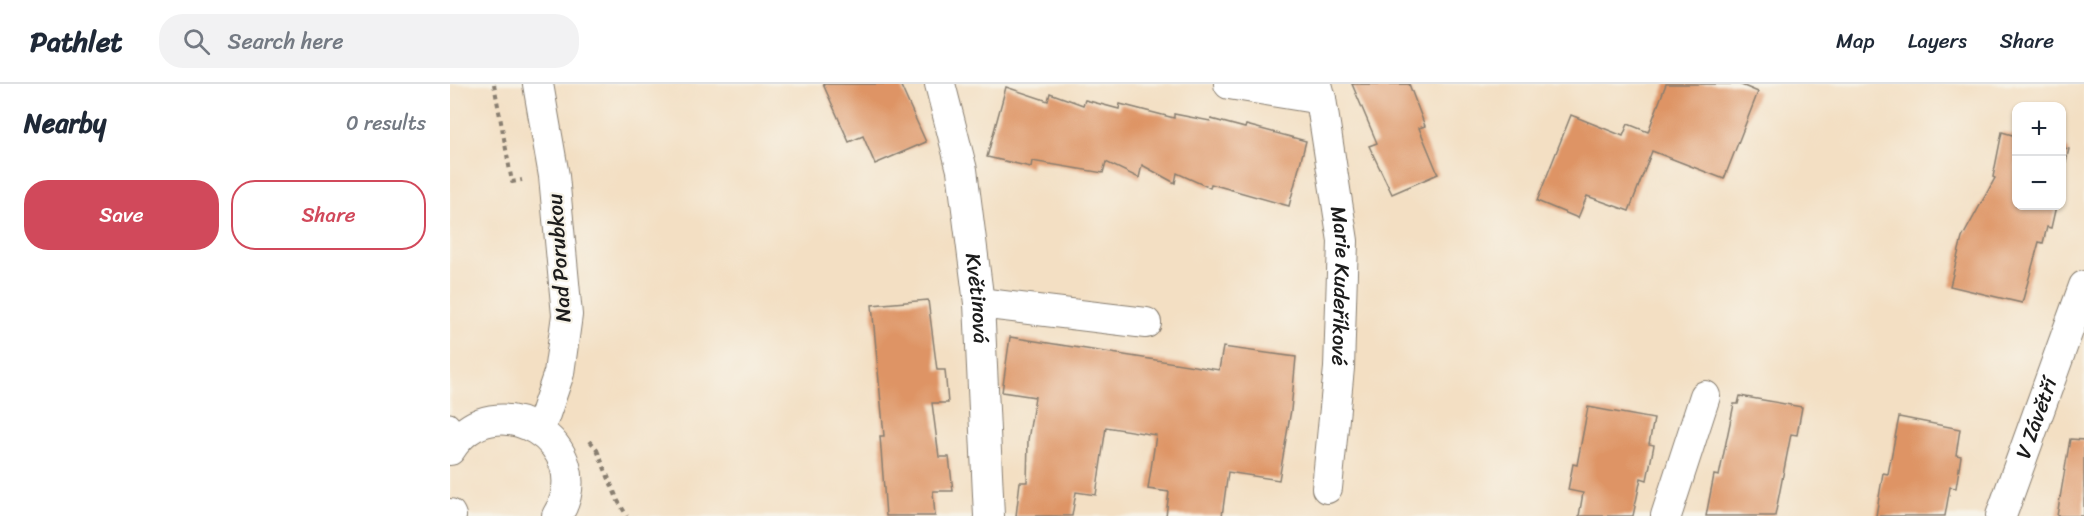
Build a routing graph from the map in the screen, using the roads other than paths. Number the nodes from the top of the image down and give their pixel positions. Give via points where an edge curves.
1 (538, 84) edge
2 (940, 84) edge
3 (1229, 84) edge
4 (1319, 91) edge
5 (2084, 286) edge
6 (979, 303) junction
7 (1146, 323) dead end
8 (1705, 396) dead end
9 (537, 428) junction
10 (454, 435) edge
11 (1327, 488) dead end
12 (557, 516) edge
13 (989, 516) edge
14 (1666, 516) edge
15 (2001, 516) edge

1 - 9 street, Nad Porubkou via 554,176 567,315 559,373
2 - 6 street, Květinová via 962,170
3 - 4 street
4 - 11 street, Marie Kudeříkové via 1343,241 1340,368
5 - 15 street, V Závětří
6 - 7 street
6 - 13 street, Květinová
8 - 14 street
9 - 10 street via 499,420
9 - 12 street via 561,455 566,472 567,490

